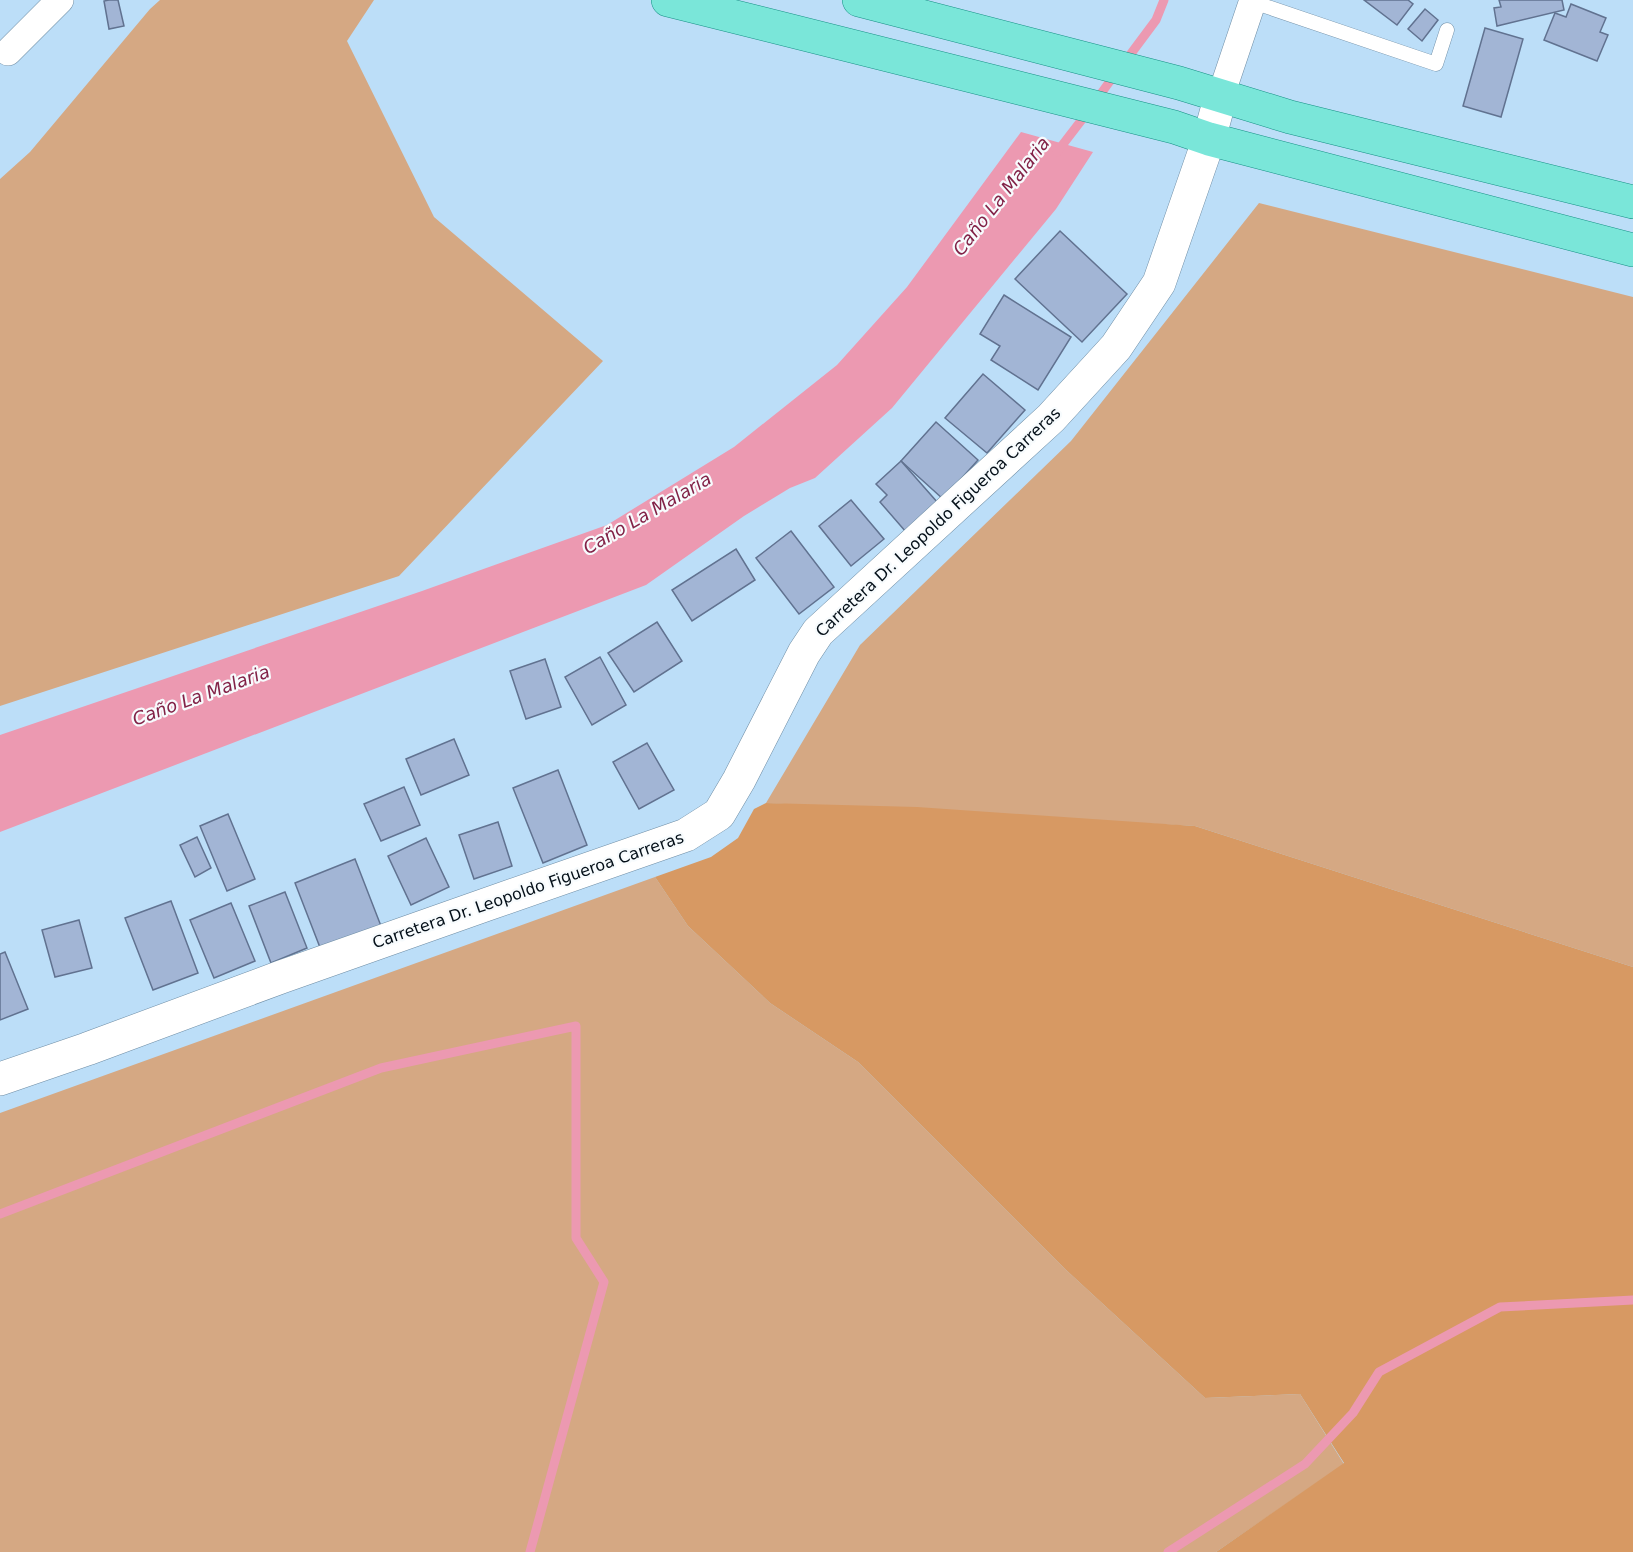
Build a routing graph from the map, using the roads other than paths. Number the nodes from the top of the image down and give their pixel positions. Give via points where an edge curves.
1 (60, 0) edge
2 (668, 0) edge
3 (859, 0) edge
4 (1253, 1) edge
5 (1446, 30) dead end
6 (8, 52) dead end
7 (1221, 95) junction
8 (1209, 139) junction
9 (1633, 202) edge
10 (1633, 250) edge
11 (0, 1079) edge

1 - 6 street
2 - 8 main road
3 - 7 main road
4 - 5 lane via 1436,64
4 - 7 street
7 - 8 street, Carretera Dr. Leopoldo Figueroa Carreras
7 - 9 main road via 1290,117
8 - 10 main road
8 - 11 street, Carretera Dr. Leopoldo Figueroa Carreras via 1159,283 1116,346 1051,418 818,632 719,814 686,835

